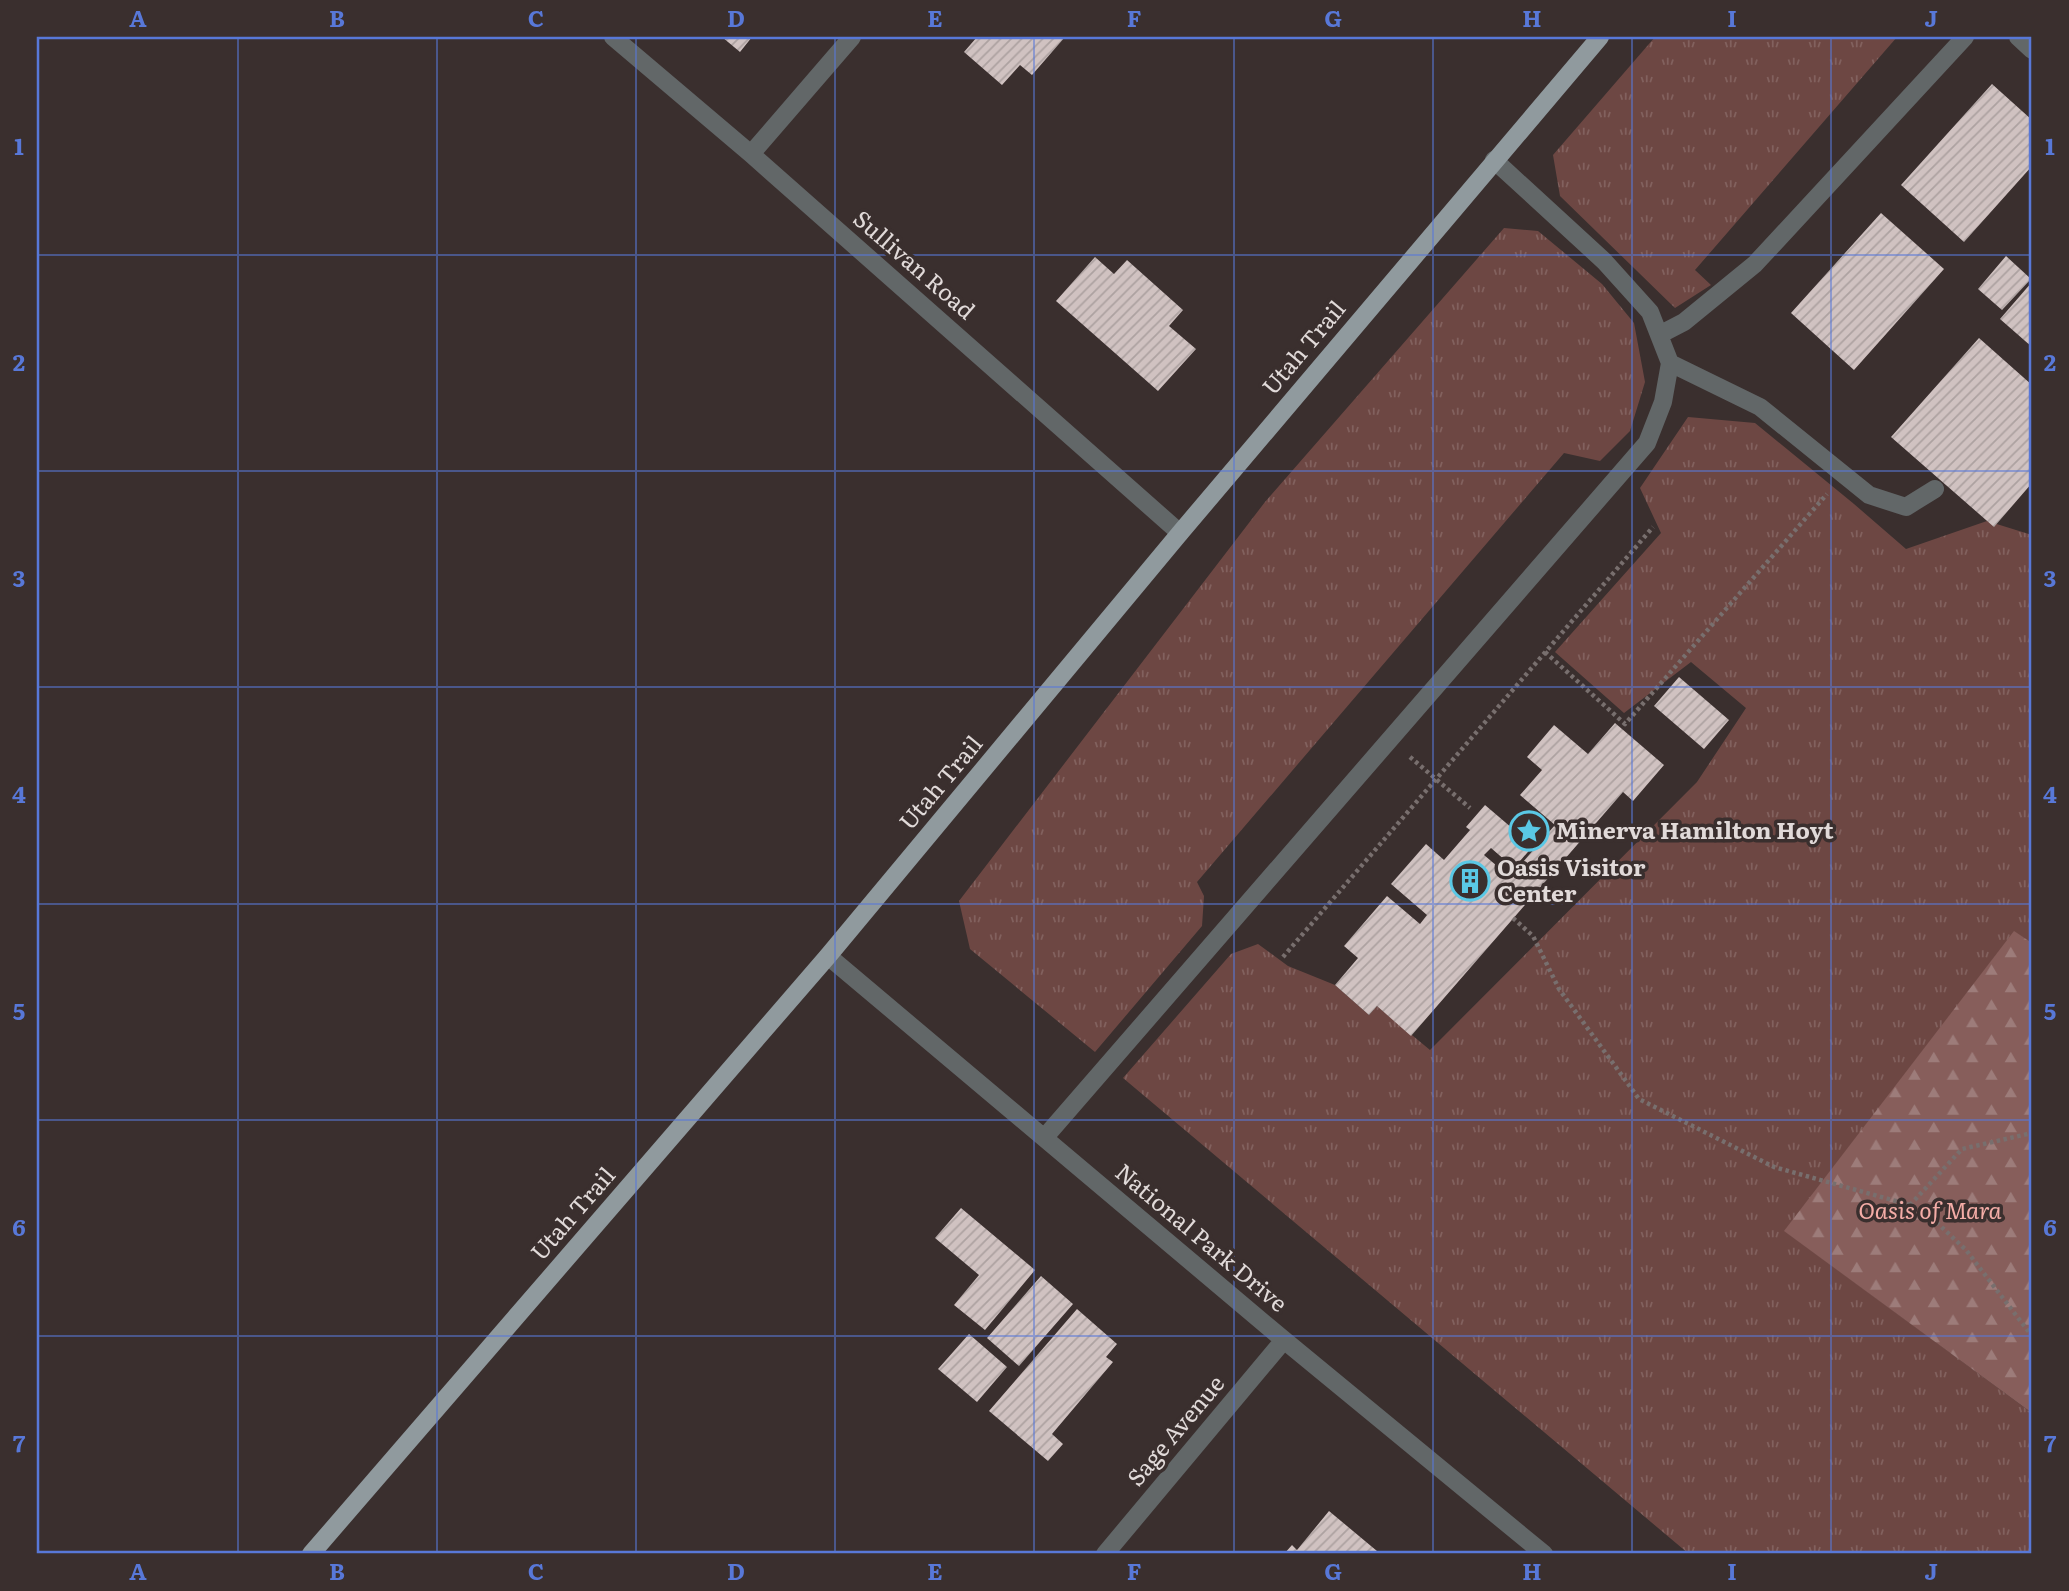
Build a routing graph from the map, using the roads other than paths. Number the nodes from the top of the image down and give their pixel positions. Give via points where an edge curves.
1 (613, 37) edge
2 (852, 37) edge
3 (1600, 37) edge
4 (1965, 37) edge
5 (2018, 37) edge
6 (2032, 50) edge
7 (751, 154) junction
8 (1494, 160) junction
9 (1659, 335) junction
10 (1670, 363) junction
11 (1935, 489) dead end
12 (1180, 533) junction
13 (828, 956) junction
14 (1045, 1137) junction
15 (1284, 1340) junction
16 (311, 1554) edge
17 (1105, 1554) edge
18 (1544, 1554) edge

1 - 7 street, Sullivan Road
2 - 7 street
3 - 8 main road, Utah Trail
4 - 9 street via 1755,264 1684,322
5 - 6 street
7 - 12 street, Sullivan Road
8 - 9 street via 1604,261 1650,312
8 - 12 main road, Utah Trail
9 - 10 street
10 - 11 street via 1760,407 1869,495 1906,507
10 - 14 street via 1663,401 1647,443
12 - 13 main road, Utah Trail
13 - 14 street, National Park Drive
13 - 16 main road, Utah Trail
14 - 15 street, National Park Drive
15 - 17 street, Sage Avenue
15 - 18 street, National Park Drive

